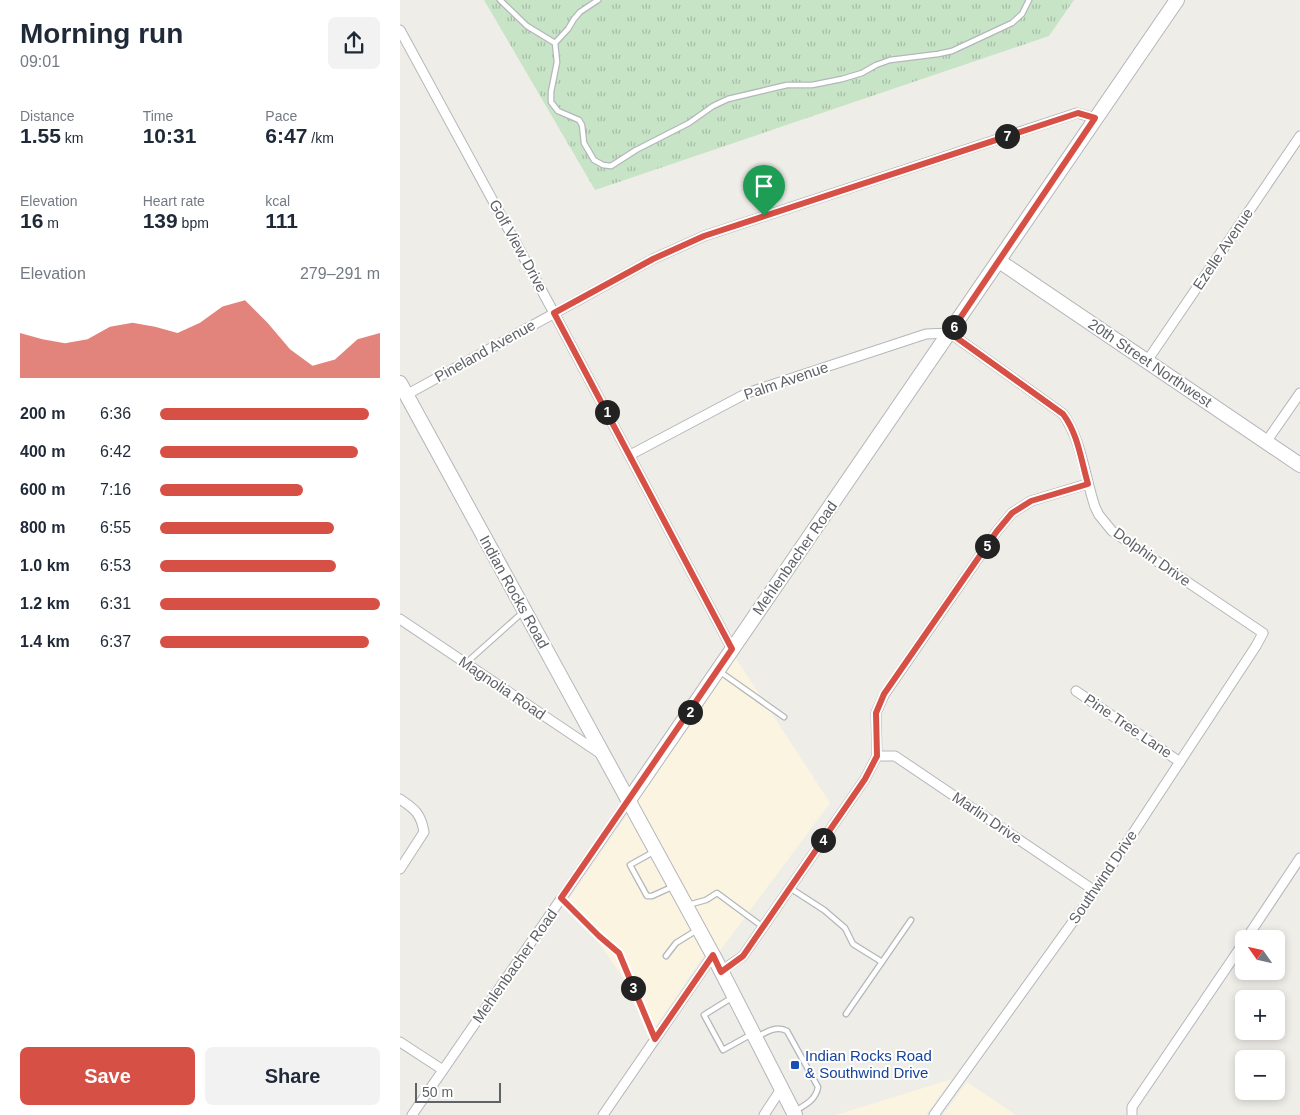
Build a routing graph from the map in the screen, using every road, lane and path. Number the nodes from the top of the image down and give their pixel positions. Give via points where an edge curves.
1 (500, 0) edge
2 (598, 0) edge
3 (1030, 0) edge
4 (1177, 0) edge
5 (401, 34) edge
6 (554, 43) junction
7 (1095, 118) junction
8 (1300, 136) edge
9 (999, 261) junction
10 (554, 313) junction
11 (950, 333) junction
12 (1147, 361) junction
13 (403, 389) edge
14 (1300, 393) edge
15 (1266, 442) junction
16 (630, 455) junction
17 (1300, 465) edge
18 (1088, 484) junction
19 (524, 611) junction
20 (400, 619) edge
21 (1263, 632) joint
22 (732, 649) junction
23 (465, 663) junction
24 (718, 670) junction
25 (1076, 691) dead end
26 (784, 717) dead end
27 (604, 756) junction
28 (877, 756) junction
29 (1180, 762) junction
30 (400, 799) edge
31 (629, 800) junction
32 (656, 851) junction
33 (1300, 858) edge
34 (400, 869) edge
35 (675, 886) junction
36 (790, 888) junction
37 (1095, 892) junction
38 (561, 898) junction
39 (686, 905) junction
40 (910, 920) dead end
41 (763, 927) junction
42 (699, 929) junction
43 (1252, 930) edge
44 (713, 955) junction
45 (1235, 955) edge
46 (666, 956) dead end
47 (882, 962) junction
48 (721, 972) junction
49 (734, 997) junction
50 (846, 1014) dead end
51 (754, 1036) junction
52 (655, 1039) junction
53 (400, 1042) edge
54 (443, 1070) junction
55 (781, 1089) junction
56 (794, 1114) edge
57 (412, 1115) edge
58 (603, 1115) edge
59 (764, 1115) edge
60 (934, 1115) edge
61 (1132, 1115) edge

1 - 6 lane via 527,26
2 - 6 lane via 580,12
3 - 6 lane via 1012,23 952,51 890,60 842,79 812,85 787,85 728,99 611,166 594,160 584,143 579,120 558,111 551,102 557,62
4 - 7 street, Mehlenbacher Road
5 - 10 street, Golf View Drive
7 - 9 street, Mehlenbacher Road
7 - 10 street, Pineland Avenue via 1078,113 704,236 653,259
8 - 12 street, Ezelle Avenue
9 - 11 street, Mehlenbacher Road
9 - 12 street, 20th Street Northwest
10 - 13 street, Pineland Avenue
10 - 16 street, Golf View Drive
11 - 16 street, Palm Avenue via 926,334 748,393
11 - 18 street, Dolphin Drive via 1063,414 1076,439
11 - 22 street, Mehlenbacher Road
12 - 15 street, 20th Street Northwest
13 - 19 street, Indian Rocks Road
14 - 15 street
15 - 17 street, 20th Street Northwest
16 - 22 street, Golf View Drive
18 - 21 street, Dolphin Drive via 1099,515 1112,531
18 - 28 street via 1031,501 1012,513 997,531 884,694 876,713
19 - 23 lane
19 - 27 street, Indian Rocks Road
20 - 23 street, Magnolia Road
21 - 29 street, Southwind Drive
22 - 24 street, Mehlenbacher Road
23 - 27 street, Magnolia Road
24 - 26 lane
24 - 31 street, Mehlenbacher Road
25 - 29 street, Pine Tree Lane
27 - 31 street, Indian Rocks Road
28 - 36 street via 865,779
28 - 37 street, Marlin Drive via 895,756
29 - 37 street, Southwind Drive
30 - 34 street via 414,808 422,820 424,832
31 - 32 street, Indian Rocks Road
31 - 38 street, Mehlenbacher Road
32 - 35 street, Indian Rocks Road
32 - 35 lane via 630,865 647,896
33 - 43 street
35 - 39 street, Indian Rocks Road
36 - 41 street
36 - 47 lane via 824,910 845,928 853,944
37 - 60 street, Southwind Drive
38 - 52 lane via 619,953
38 - 54 street, Mehlenbacher Road
39 - 41 lane via 706,900 717,893
39 - 42 street, Indian Rocks Road
40 - 47 lane
41 - 48 street via 743,956
42 - 44 street, Indian Rocks Road
42 - 46 lane via 673,946
44 - 48 street, Indian Rocks Road
44 - 52 street
45 - 61 street via 1132,1107
47 - 50 lane
48 - 49 street, Indian Rocks Road
49 - 51 street, Indian Rocks Road
49 - 51 lane via 704,1015 723,1050
51 - 55 street, Indian Rocks Road
51 - 56 lane via 782,1028 787,1031 818,1087 813,1100
52 - 58 street
53 - 54 street
54 - 57 street, Mehlenbacher Road
55 - 56 street, Indian Rocks Road
55 - 59 street

